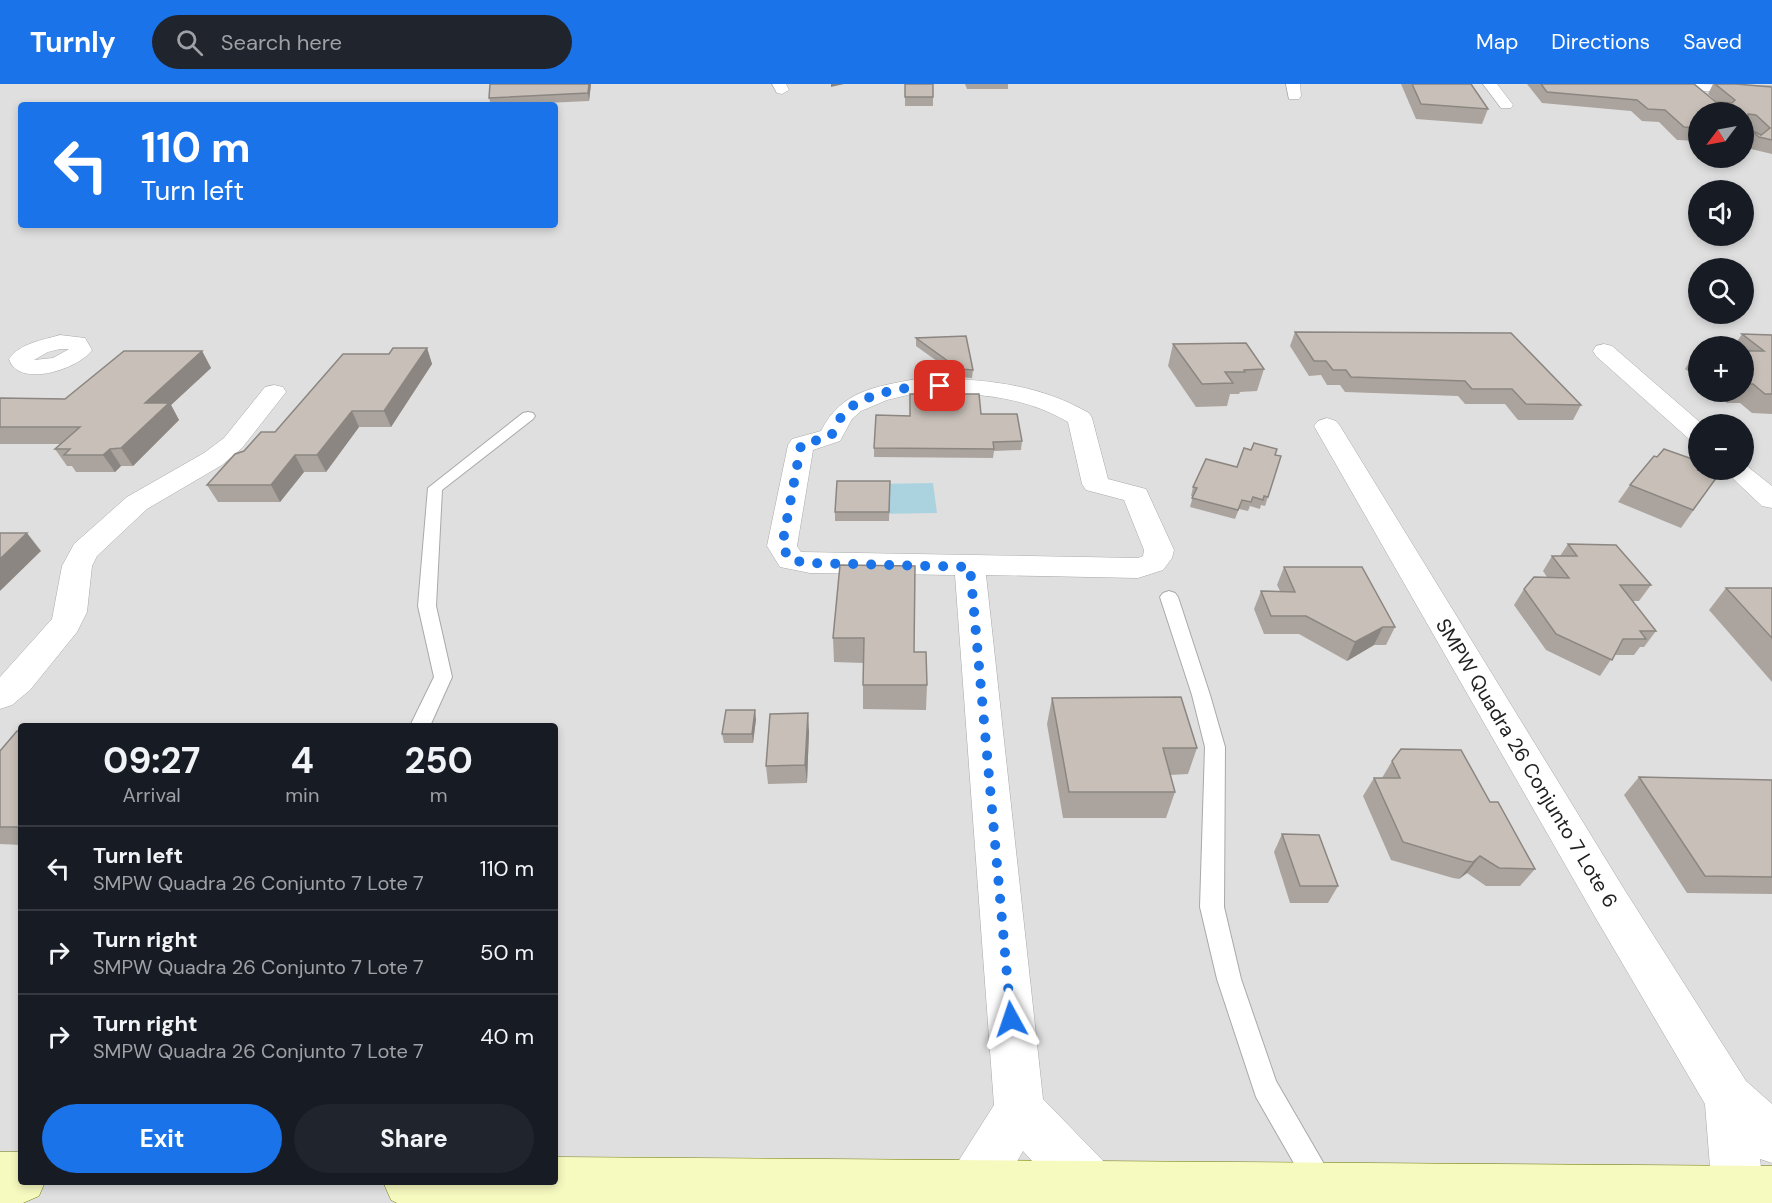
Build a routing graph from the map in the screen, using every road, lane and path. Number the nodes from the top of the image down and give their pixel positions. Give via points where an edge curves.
1 (1490, 84) edge
2 (1772, 90) edge
3 (1706, 102) edge
4 (1506, 105) dead end
5 (1604, 351) dead end
6 (21, 363) dead end
7 (0, 378) edge
8 (274, 392) dead end
9 (528, 416) dead end
10 (1688, 425) edge
11 (1327, 426) dead end
12 (1749, 480) edge
13 (1772, 500) edge
14 (970, 567) junction
15 (1169, 597) dead end
16 (0, 696) edge
17 (421, 723) edge
18 (1729, 1098) junction
19 (1019, 1110) junction
20 (1772, 1138) edge
21 (0, 1178) edge
22 (18, 1178) edge
23 (450, 1185) edge
24 (973, 1187) junction
25 (1092, 1188) junction
26 (1755, 1192) edge
27 (559, 1193) edge
28 (1326, 1197) edge

1 - 4 street
2 - 3 street via 1690,89
5 - 10 street
6 - 7 street
8 - 16 street via 233,443 137,503 85,551 77,566 66,624 18,681
9 - 17 lane via 435,488 427,606 442,677
11 - 18 street, SMPW Quadra 26 Conjunto 7 Lote 6
12 - 13 street
14 - 14 street via 790,560 782,546 801,445 831,436 844,413 853,406 908,388 940,386 1037,397 1080,418 1096,483 1136,495 1159,550 1158,559 1150,566 1138,568
14 - 19 street
15 - 28 lane via 1215,747 1212,907 1229,979 1265,1088
18 - 20 street, SMPW Quadra 26 Conjunto 7 Lote 6
18 - 26 street, SMPW Quadra 26 Conjunto 7 Lote 6
19 - 24 street
19 - 25 street
21 - 22 street
23 - 27 street
24 - 25 street
24 - 27 street
25 - 28 street
26 - 28 street

